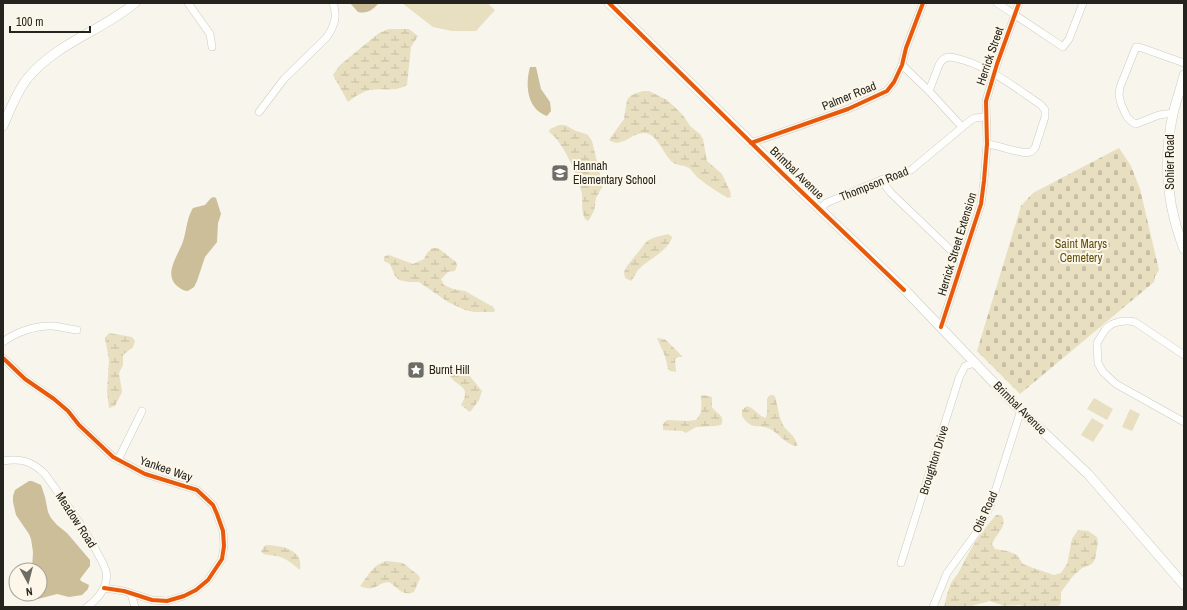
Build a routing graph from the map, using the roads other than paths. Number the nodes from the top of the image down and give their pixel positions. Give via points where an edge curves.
1 (134, 3) edge
2 (188, 3) edge
3 (333, 3) edge
4 (609, 3) edge
5 (923, 3) edge
6 (997, 3) edge
7 (1019, 3) edge
8 (1083, 3) edge
9 (1015, 15) junction
10 (212, 47) dead end
11 (1184, 63) edge
12 (902, 65) junction
13 (994, 74) junction
14 (1184, 75) edge
15 (929, 91) junction
16 (258, 112) dead end
17 (1173, 112) junction
18 (985, 117) junction
19 (3, 126) edge
20 (962, 127) junction
21 (751, 143) junction
22 (987, 144) junction
23 (881, 180) junction
24 (820, 209) junction
25 (1184, 250) edge
26 (962, 260) junction
27 (941, 327) junction
28 (77, 330) dead end
29 (3, 342) edge
30 (1184, 355) edge
31 (3, 358) edge
32 (975, 363) junction
33 (1021, 410) junction
34 (142, 411) dead end
35 (1184, 422) edge
36 (118, 460) junction
37 (3, 461) edge
38 (901, 563) dead end
39 (1184, 585) edge
40 (104, 588) junction
41 (131, 594) junction
42 (87, 607) edge
43 (135, 607) edge
44 (933, 607) edge

1 - 19 main road via 117,17 65,46 45,61 27,80
2 - 10 street via 210,34
3 - 16 street via 336,16 331,31 284,79
4 - 21 main road, Brimbal Avenue
5 - 12 street, Palmer Road
6 - 9 street
7 - 9 street, Herrick Street
8 - 9 street via 1069,39 1062,47
9 - 13 street, Herrick Street
11 - 17 street via 1136,47 1118,95 1127,117 1136,124
12 - 15 street
12 - 21 street, Palmer Road via 887,91 876,97
13 - 15 street via 970,62 953,57 946,58 941,61
13 - 18 street, Herrick Street via 986,101
13 - 22 street via 1041,105 1046,114 1031,152 1024,153
14 - 17 main road, Sohier Road
15 - 20 street
17 - 25 main road, Sohier Road via 1167,172 1173,215
18 - 20 street, Thompson Road via 973,118
18 - 22 street, Herrick Street Extension
20 - 23 street, Thompson Road via 911,170
21 - 24 main road, Brimbal Avenue
22 - 26 street, Herrick Street Extension via 983,193
23 - 24 street, Thompson Road via 826,203
23 - 26 street via 891,193
24 - 27 main road, Brimbal Avenue
26 - 27 street, Herrick Street Extension
27 - 32 main road, Brimbal Avenue
28 - 29 street via 51,326 34,328 22,331
30 - 35 street via 1130,321 1108,326 1096,343 1098,363 1103,372 1122,387
31 - 36 street, Yankee Way via 25,379 68,411 97,443
32 - 33 main road, Brimbal Avenue
32 - 38 street, Broughton Drive via 965,366 959,378
33 - 39 main road, Brimbal Avenue via 1088,474
33 - 44 street, Otis Road via 991,504 979,529 947,573
34 - 36 street
36 - 41 street, Yankee Way via 145,474 196,490 213,505 223,531 222,559 208,580 196,590 166,601
37 - 40 street, Meadow Road via 28,461 45,474 92,543 106,572
40 - 41 street, Yankee Way
40 - 42 street
41 - 43 street

